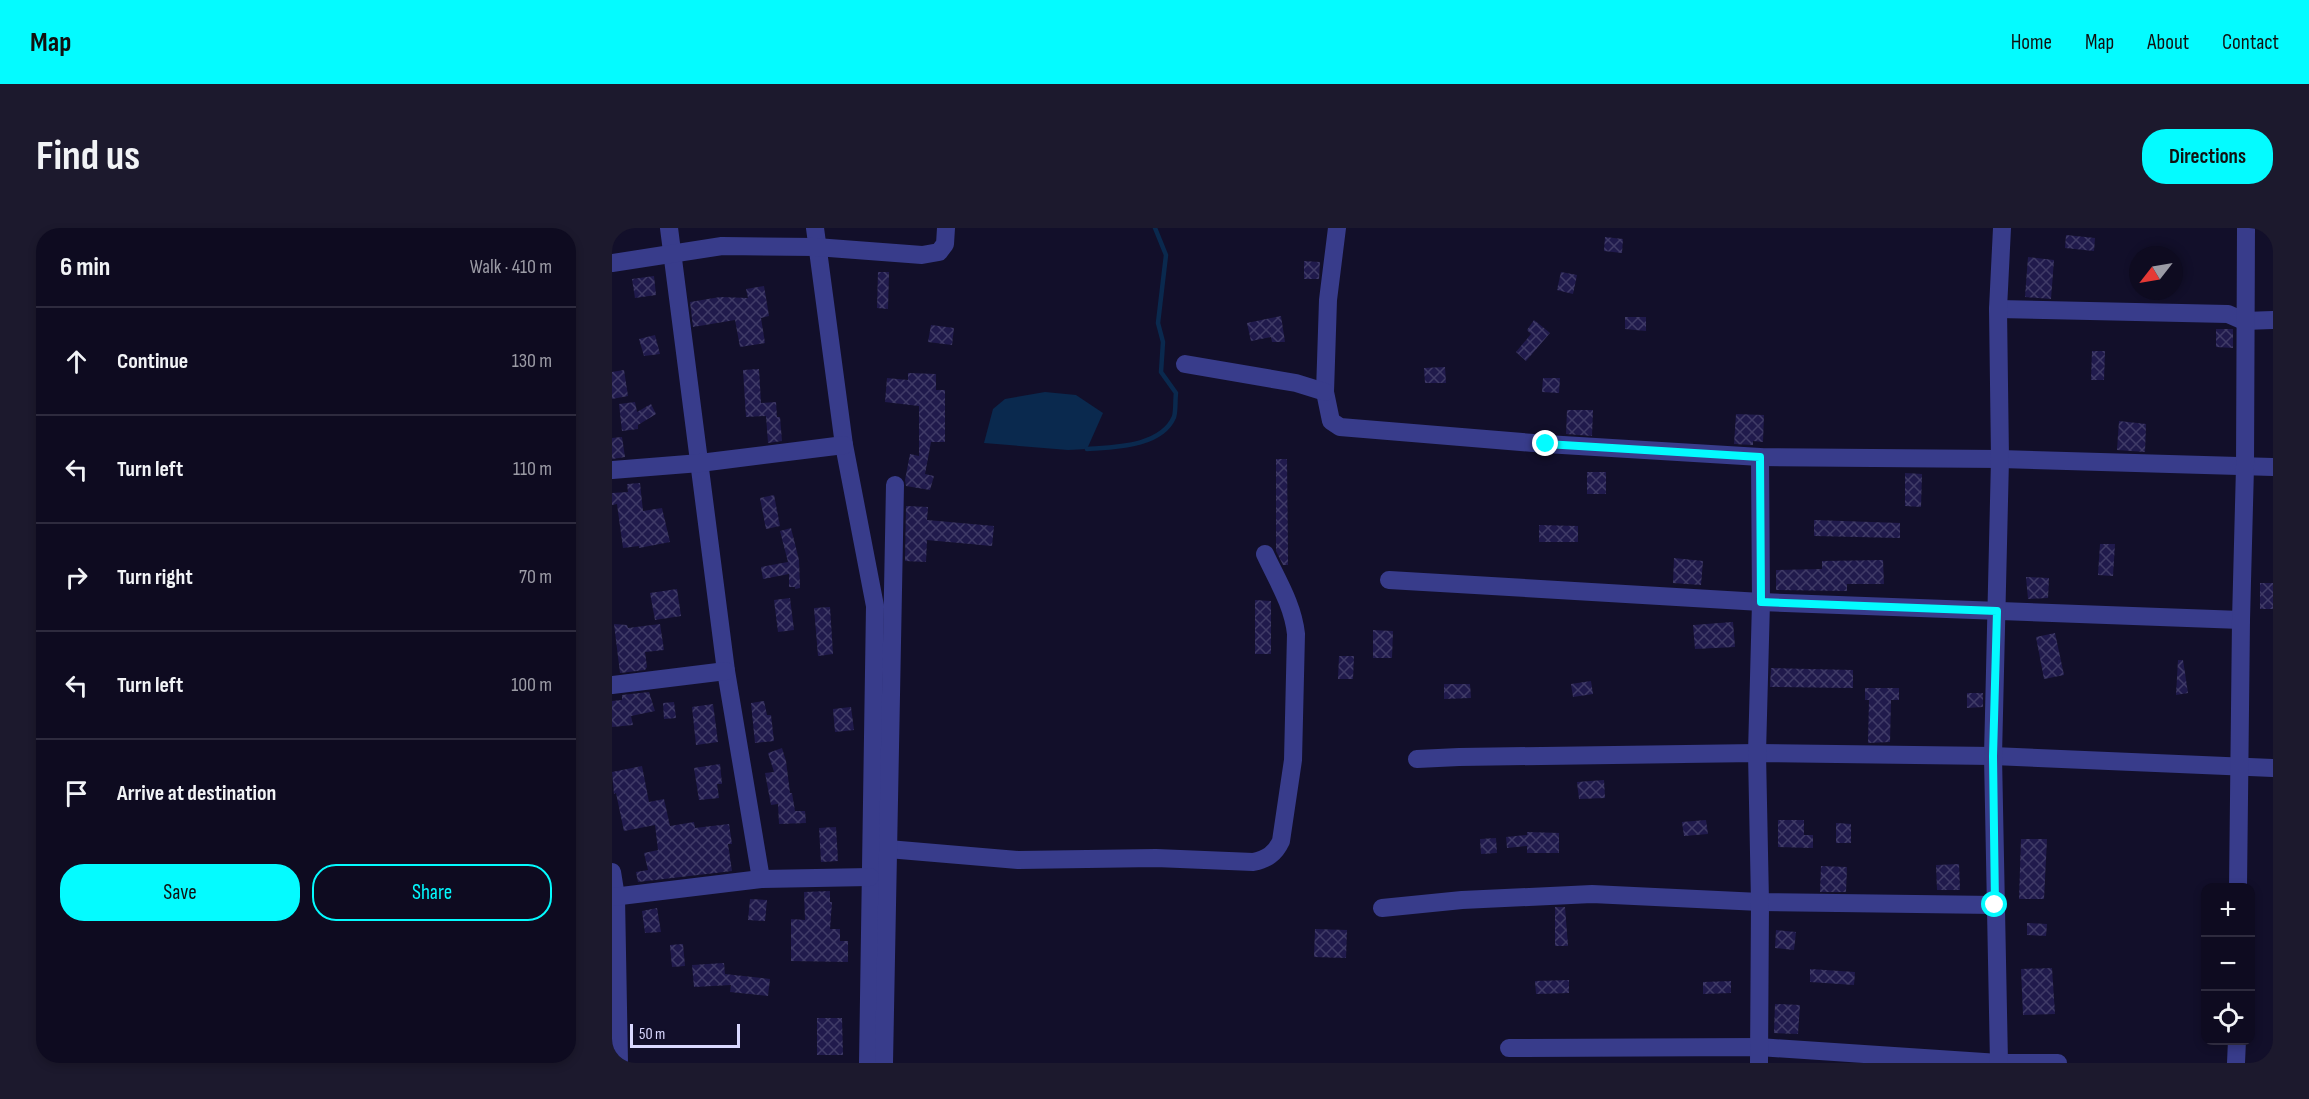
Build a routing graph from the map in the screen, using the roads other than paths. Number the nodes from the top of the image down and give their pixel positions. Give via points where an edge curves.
1 (669, 228) edge
2 (815, 228) edge
3 (946, 228) edge
4 (1337, 228) edge
5 (2002, 228) edge
6 (2246, 228) edge
7 (816, 247) junction
8 (673, 253) junction
9 (612, 263) edge
10 (1998, 309) junction
11 (2273, 320) edge
12 (2244, 321) junction
13 (1185, 364) dead end
14 (1325, 392) junction
15 (844, 445) junction
16 (1760, 457) junction
17 (2000, 459) junction
18 (700, 463) junction
19 (2245, 467) junction
20 (2273, 467) edge
21 (612, 470) edge
22 (895, 485) dead end
23 (1265, 554) dead end
24 (1389, 580) dead end
25 (1761, 602) junction
26 (1997, 611) junction
27 (2241, 620) junction
28 (726, 671) junction
29 (612, 685) edge
30 (1757, 753) junction
31 (1993, 756) junction
32 (1417, 759) dead end
33 (2239, 767) junction
34 (2273, 768) edge
35 (888, 849) junction
36 (612, 872) edge
37 (870, 877) junction
38 (761, 879) junction
39 (2238, 883) edge
40 (614, 897) edge
41 (1760, 902) junction
42 (1995, 905) junction
43 (1382, 908) dead end
44 (2237, 1045) edge
45 (1509, 1048) dead end
46 (1759, 1055) edge
47 (619, 1063) edge
48 (868, 1063) edge
49 (884, 1063) edge
50 (1999, 1063) edge
51 (2058, 1063) edge
52 (2236, 1063) edge

1 - 8 street
2 - 7 street
3 - 7 street via 945,244 939,252 922,255
4 - 14 street via 1328,300
5 - 10 street
6 - 12 street
7 - 8 street via 722,246
7 - 15 street
8 - 9 street
8 - 18 street
10 - 12 street via 2228,314
10 - 17 street
11 - 12 street
12 - 19 street
13 - 14 street via 1296,383
14 - 16 street via 1331,421 1340,427
15 - 18 street
15 - 37 street via 875,606
16 - 17 street
16 - 25 street
17 - 19 street
17 - 26 street
18 - 21 street
18 - 28 street
19 - 20 street
19 - 27 street
22 - 35 street
23 - 35 street via 1291,610 1296,634 1293,760 1276,852 1252,862 1156,858 1043,860
24 - 25 street
25 - 26 street
25 - 30 street
26 - 27 street
26 - 31 street
27 - 33 street
28 - 29 street
28 - 38 street
30 - 31 street
30 - 32 street
30 - 41 street
31 - 33 street
31 - 42 street
33 - 34 street
33 - 39 street
35 - 49 street
36 - 40 street
37 - 38 street
37 - 48 street
38 - 40 street
40 - 47 street
41 - 42 street
41 - 43 street via 1592,894
41 - 46 street
42 - 50 street
44 - 52 street
45 - 46 street
46 - 50 street
50 - 51 street

